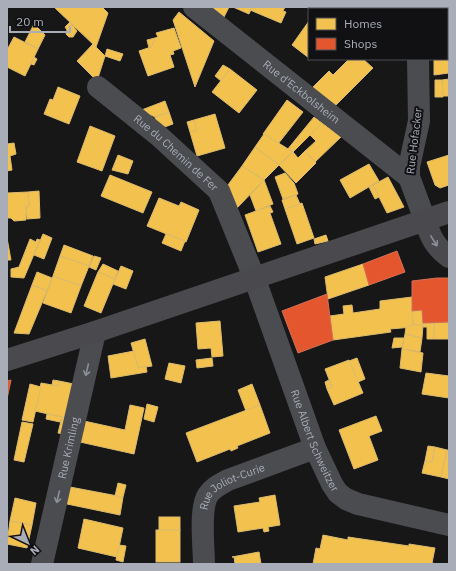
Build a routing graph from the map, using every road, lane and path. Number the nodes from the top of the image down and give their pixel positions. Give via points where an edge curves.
1 (194, 7) edge
2 (418, 60) edge
3 (98, 87) dead end
4 (409, 177) junction
5 (449, 212) edge
6 (425, 220) junction
7 (449, 257) edge
8 (254, 277) junction
9 (96, 332) junction
10 (7, 360) edge
11 (315, 448) junction
12 (449, 525) edge
13 (42, 564) edge
14 (204, 564) edge

1 - 4 street, Rue d'Eckbolsheim
2 - 4 street, Rue Hofacker via 419,121
3 - 8 street, Rue du Chemin de Fer via 159,136 219,191
4 - 6 street, Rue Hofacker
5 - 6 main road
6 -> 7 main road via 432,240 440,251
6 - 8 main road
8 - 9 main road
8 - 11 street, Rue Albert Schweitzer
9 - 10 main road
9 -> 13 street, Rue Krimling
11 - 12 street, Rue Albert Schweitzer via 332,484 346,499
11 - 14 street, Rue Joliot-Curie via 215,487 208,495 204,506

